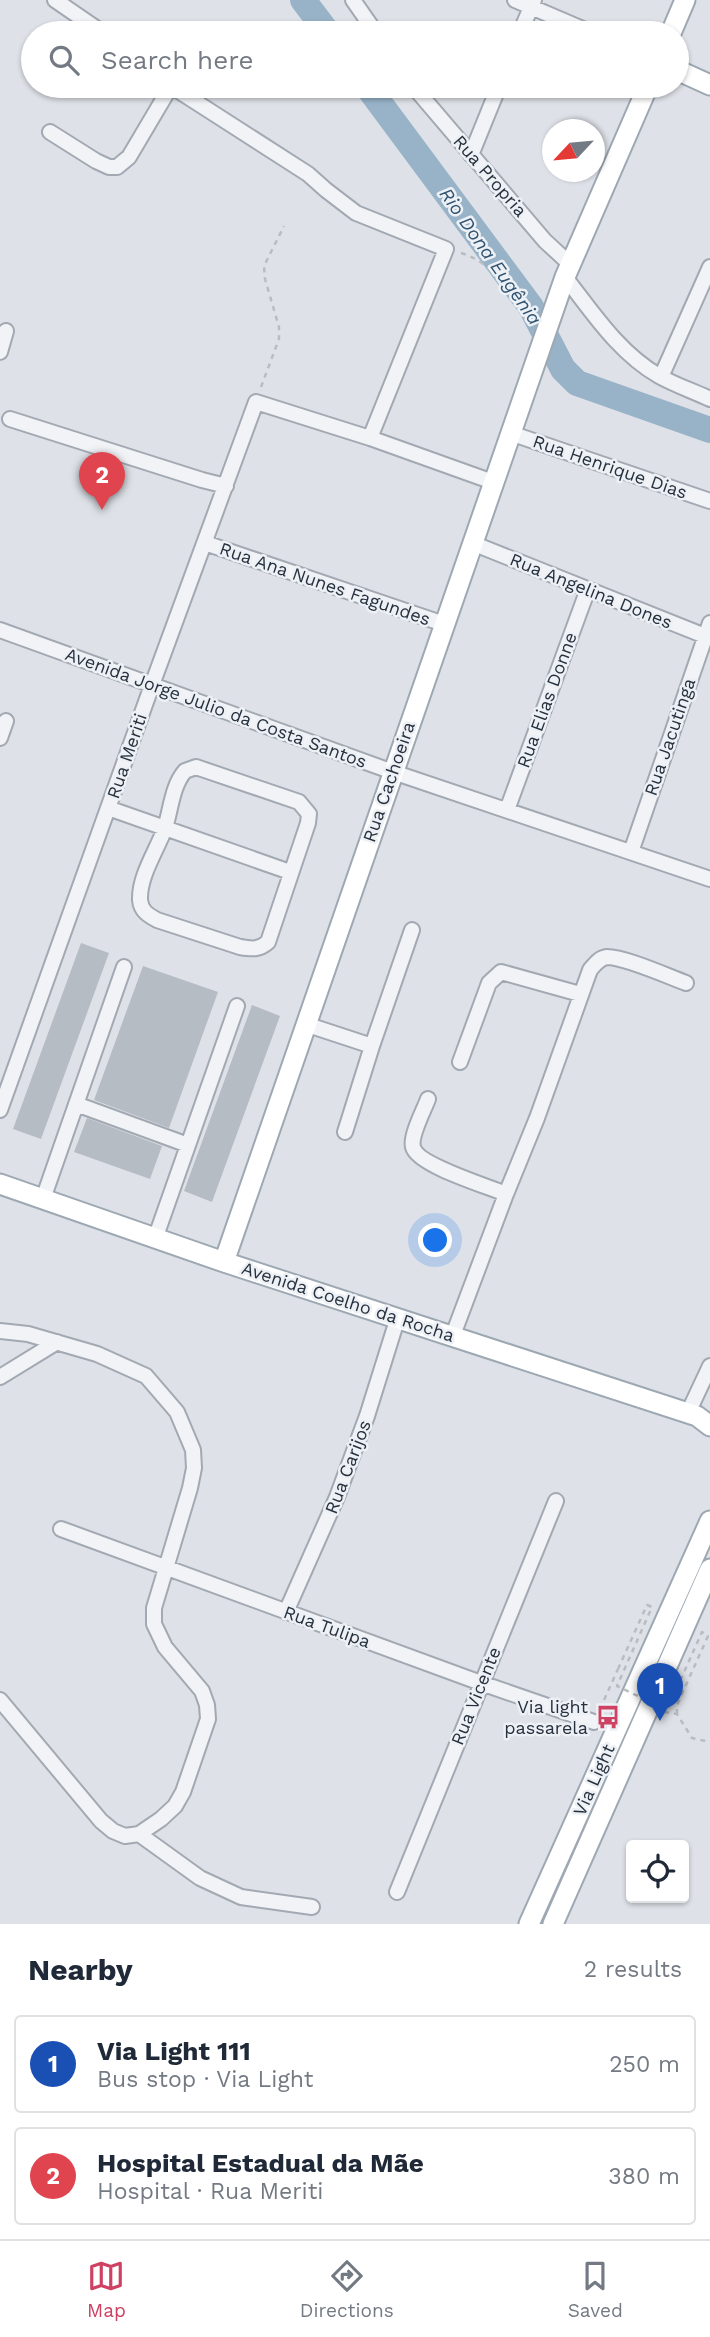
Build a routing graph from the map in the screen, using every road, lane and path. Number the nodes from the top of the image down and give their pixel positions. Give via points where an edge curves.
1 (55, 0) edge
2 (353, 0) edge
3 (515, 0) edge
4 (685, 0) edge
5 (533, 4) edge
6 (86, 21) edge
7 (368, 21) edge
8 (525, 21) edge
9 (568, 21) edge
10 (676, 21) edge
11 (689, 75) edge
12 (710, 85) edge
13 (164, 98) edge
14 (190, 98) edge
15 (423, 98) edge
16 (494, 98) edge
17 (643, 98) edge
18 (50, 131) dead end
19 (471, 155) junction
20 (284, 226) dead end
21 (446, 248) junction
22 (710, 267) edge
23 (567, 271) junction
24 (6, 331) dead end
25 (542, 342) junction
26 (0, 352) edge
27 (661, 377) junction
28 (710, 398) edge
29 (256, 402) junction
30 (10, 419) dead end
31 (510, 433) junction
32 (370, 438) junction
33 (493, 482) junction
34 (226, 486) junction
35 (710, 501) edge
36 (472, 543) junction
37 (205, 544) junction
38 (588, 589) junction
39 (444, 624) junction
40 (0, 630) edge
41 (708, 632) edge
42 (152, 685) junction
43 (6, 720) dead end
44 (0, 738) edge
45 (393, 772) junction
46 (108, 808) junction
47 (507, 810) junction
48 (164, 828) junction
49 (631, 852) junction
50 (290, 872) junction
51 (710, 879) edge
52 (412, 930) dead end
53 (124, 967) dead end
54 (686, 983) dead end
55 (580, 994) junction
56 (237, 1006) dead end
57 (305, 1024) junction
58 (372, 1046) junction
59 (460, 1062) dead end
60 (428, 1099) dead end
61 (76, 1104) junction
62 (0, 1110) edge
63 (345, 1132) dead end
64 (188, 1145) junction
65 (0, 1184) edge
66 (506, 1194) junction
67 (43, 1199) junction
68 (155, 1239) junction
69 (224, 1262) junction
70 (398, 1317) junction
71 (0, 1331) edge
72 (453, 1335) junction
73 (57, 1342) junction
74 (710, 1366) edge
75 (0, 1377) edge
76 (701, 1417) edge
77 (556, 1501) dead end
78 (710, 1521) edge
79 (61, 1528) dead end
80 (167, 1568) junction
81 (710, 1569) edge
82 (286, 1612) junction
83 (481, 1683) junction
84 (0, 1700) edge
85 (649, 1709) junction
86 (677, 1714) junction
87 (594, 1722) joint
88 (710, 1742) edge
89 (139, 1834) junction
90 (397, 1892) dead end
91 (312, 1907) dead end
92 (529, 1924) edge
93 (553, 1924) edge

1 - 6 street
2 - 7 street
3 - 5 street
4 - 10 main road
5 - 8 street
5 - 9 street
11 - 12 main road
13 - 18 street via 129,157 117,167 96,161
14 - 21 street via 308,174 356,212
15 - 19 street, Rua Propria
16 - 19 street
17 - 23 main road, Rua Cachoeira
19 - 23 street, Rua Propria
20 - 29 path via 264,266 279,339
21 - 25 path via 469,255 494,272
21 - 32 street
22 - 27 street
23 - 25 main road, Rua Cachoeira
23 - 27 street, Rua Propria via 614,339
24 - 26 street
25 - 31 main road, Rua Cachoeira
27 - 28 street, Rua Propria
29 - 32 street
29 - 34 street, Rua Meriti
30 - 34 street
31 - 33 main road, Rua Cachoeira
31 - 35 street, Rua Henrique Dias
32 - 33 street
33 - 36 main road, Rua Cachoeira
34 - 37 street, Rua Meriti
36 - 38 street, Rua Angelina Dones
36 - 39 main road, Rua Cachoeira
37 - 39 street, Rua Ana Nunes Fagundes
37 - 42 street, Rua Meriti
38 - 41 street, Rua Angelina Dones
38 - 47 street, Rua Elias Donne
39 - 45 main road, Rua Cachoeira
40 - 42 street, Avenida Jorge Julio da Costa Santos
41 - 49 street, Rua Jacutinga
42 - 45 street, Avenida Jorge Julio da Costa Santos
42 - 46 street, Rua Meriti
43 - 44 street
45 - 47 street, Avenida Jorge Julio da Costa Santos
45 - 57 main road, Rua Cachoeira
46 - 48 street
46 - 62 street, Rua Meriti
47 - 49 street, Avenida Jorge Julio da Costa Santos
48 - 50 street
48 - 50 street via 180,776 190,768 237,779 299,802 309,814
48 - 50 street via 140,898 146,914 156,920 240,947 261,947 268,942
49 - 51 street, Avenida Jorge Julio da Costa Santos
52 - 58 street
53 - 61 street
54 - 55 street via 607,957 590,970
55 - 59 street via 501,972 489,983
55 - 66 street
56 - 64 street
57 - 58 street
57 - 69 main road, Rua Cachoeira
58 - 63 street
60 - 66 street via 412,1138 418,1156
61 - 64 street
61 - 67 street
64 - 68 street
65 - 67 main road, Avenida Coelho da Rocha
66 - 72 street
67 - 68 main road, Avenida Coelho da Rocha
68 - 69 main road, Avenida Coelho da Rocha
69 - 70 main road, Avenida Coelho da Rocha
70 - 72 main road, Avenida Coelho da Rocha
70 - 82 street, Rua Carijos via 368,1416
71 - 73 street
72 - 76 main road, Avenida Coelho da Rocha
73 - 75 street
73 - 80 street via 146,1376 177,1412 188,1434 194,1468
74 - 76 street
77 - 83 street, Rua Vicente
78 - 92 main road, Via Light
79 - 80 street, Rua Tulipa
80 - 82 street, Rua Tulipa
80 - 89 street via 154,1608 154,1624 165,1647 202,1691 208,1719 175,1806
81 - 85 main road, Via Light
82 - 83 street, Rua Tulipa
83 - 87 street, Rua Tulipa
83 - 90 street, Rua Vicente
84 - 89 street via 101,1821 125,1836
85 - 86 path
85 - 93 main road, Via Light
86 - 87 path, bridge via 708,1636 702,1632 667,1710 617,1686 652,1607 647,1605
86 - 88 path via 692,1738
89 - 91 street via 200,1878 241,1897

